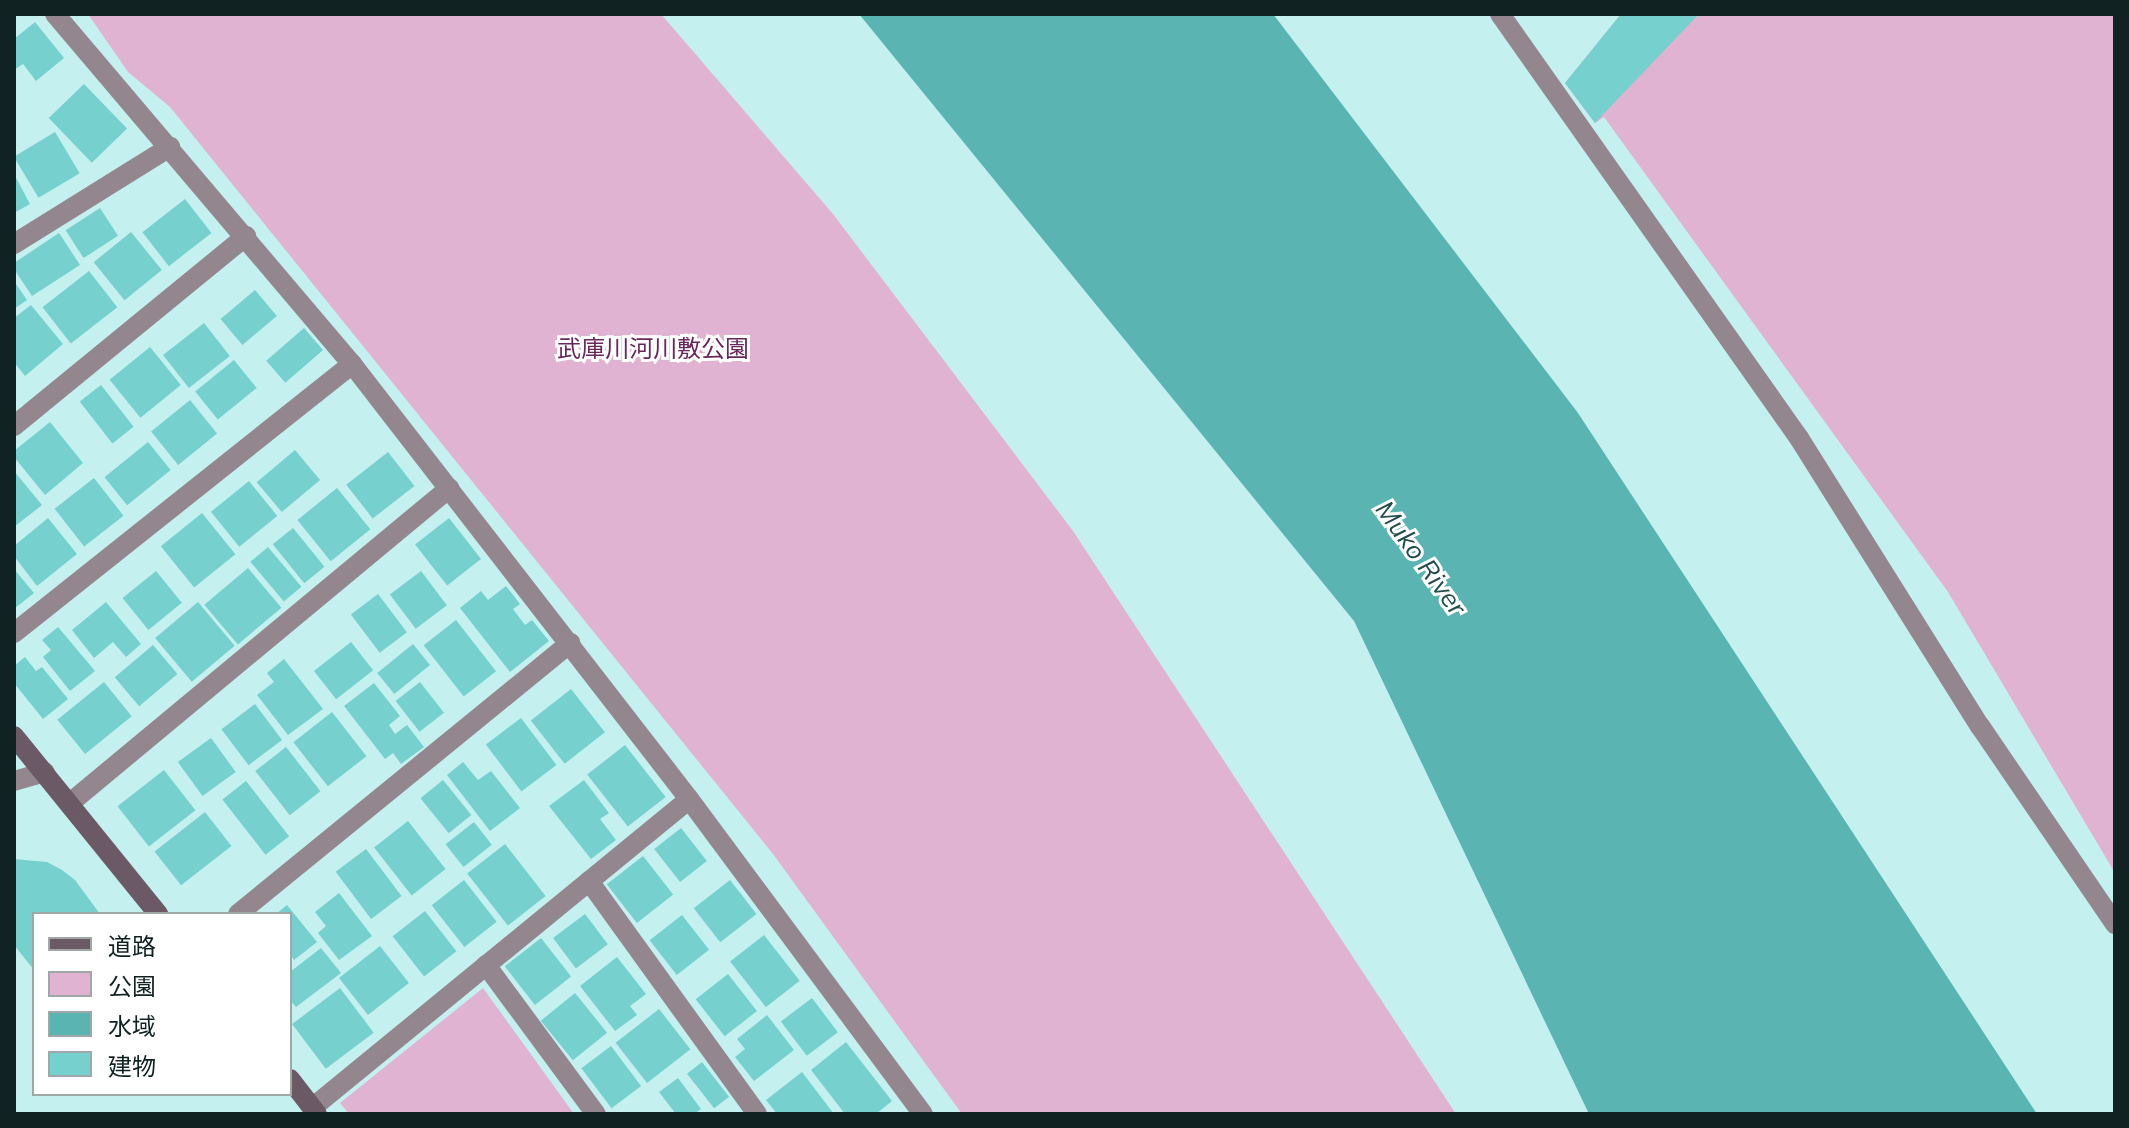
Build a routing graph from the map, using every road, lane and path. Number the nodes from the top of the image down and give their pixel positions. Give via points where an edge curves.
1 (55, 14) edge
2 (1500, 14) edge
3 (170, 147) junction
4 (246, 236) junction
5 (14, 244) edge
6 (352, 364) junction
7 (14, 426) edge
8 (449, 488) junction
9 (14, 633) edge
10 (570, 643) junction
11 (14, 736) edge
12 (45, 772) junction
13 (14, 781) edge
14 (689, 799) junction
15 (70, 803) junction
16 (589, 881) junction
17 (156, 912) edge
18 (240, 912) edge
19 (2115, 924) edge
20 (486, 965) junction
21 (292, 1082) edge
22 (315, 1111) edge
23 (917, 1112) edge
24 (596, 1114) edge
25 (757, 1114) edge

1 - 3 street
2 - 19 street via 1799,438 1980,726
3 - 4 street
3 - 5 street
4 - 6 street
4 - 7 street
6 - 8 street
6 - 9 street
8 - 10 street
8 - 15 street
10 - 14 street
10 - 18 street
11 - 12 main road
12 - 13 street
12 - 15 main road
14 - 16 street
14 - 23 street
15 - 17 main road
16 - 20 street
16 - 25 street
20 - 22 street
20 - 24 street
21 - 22 main road

